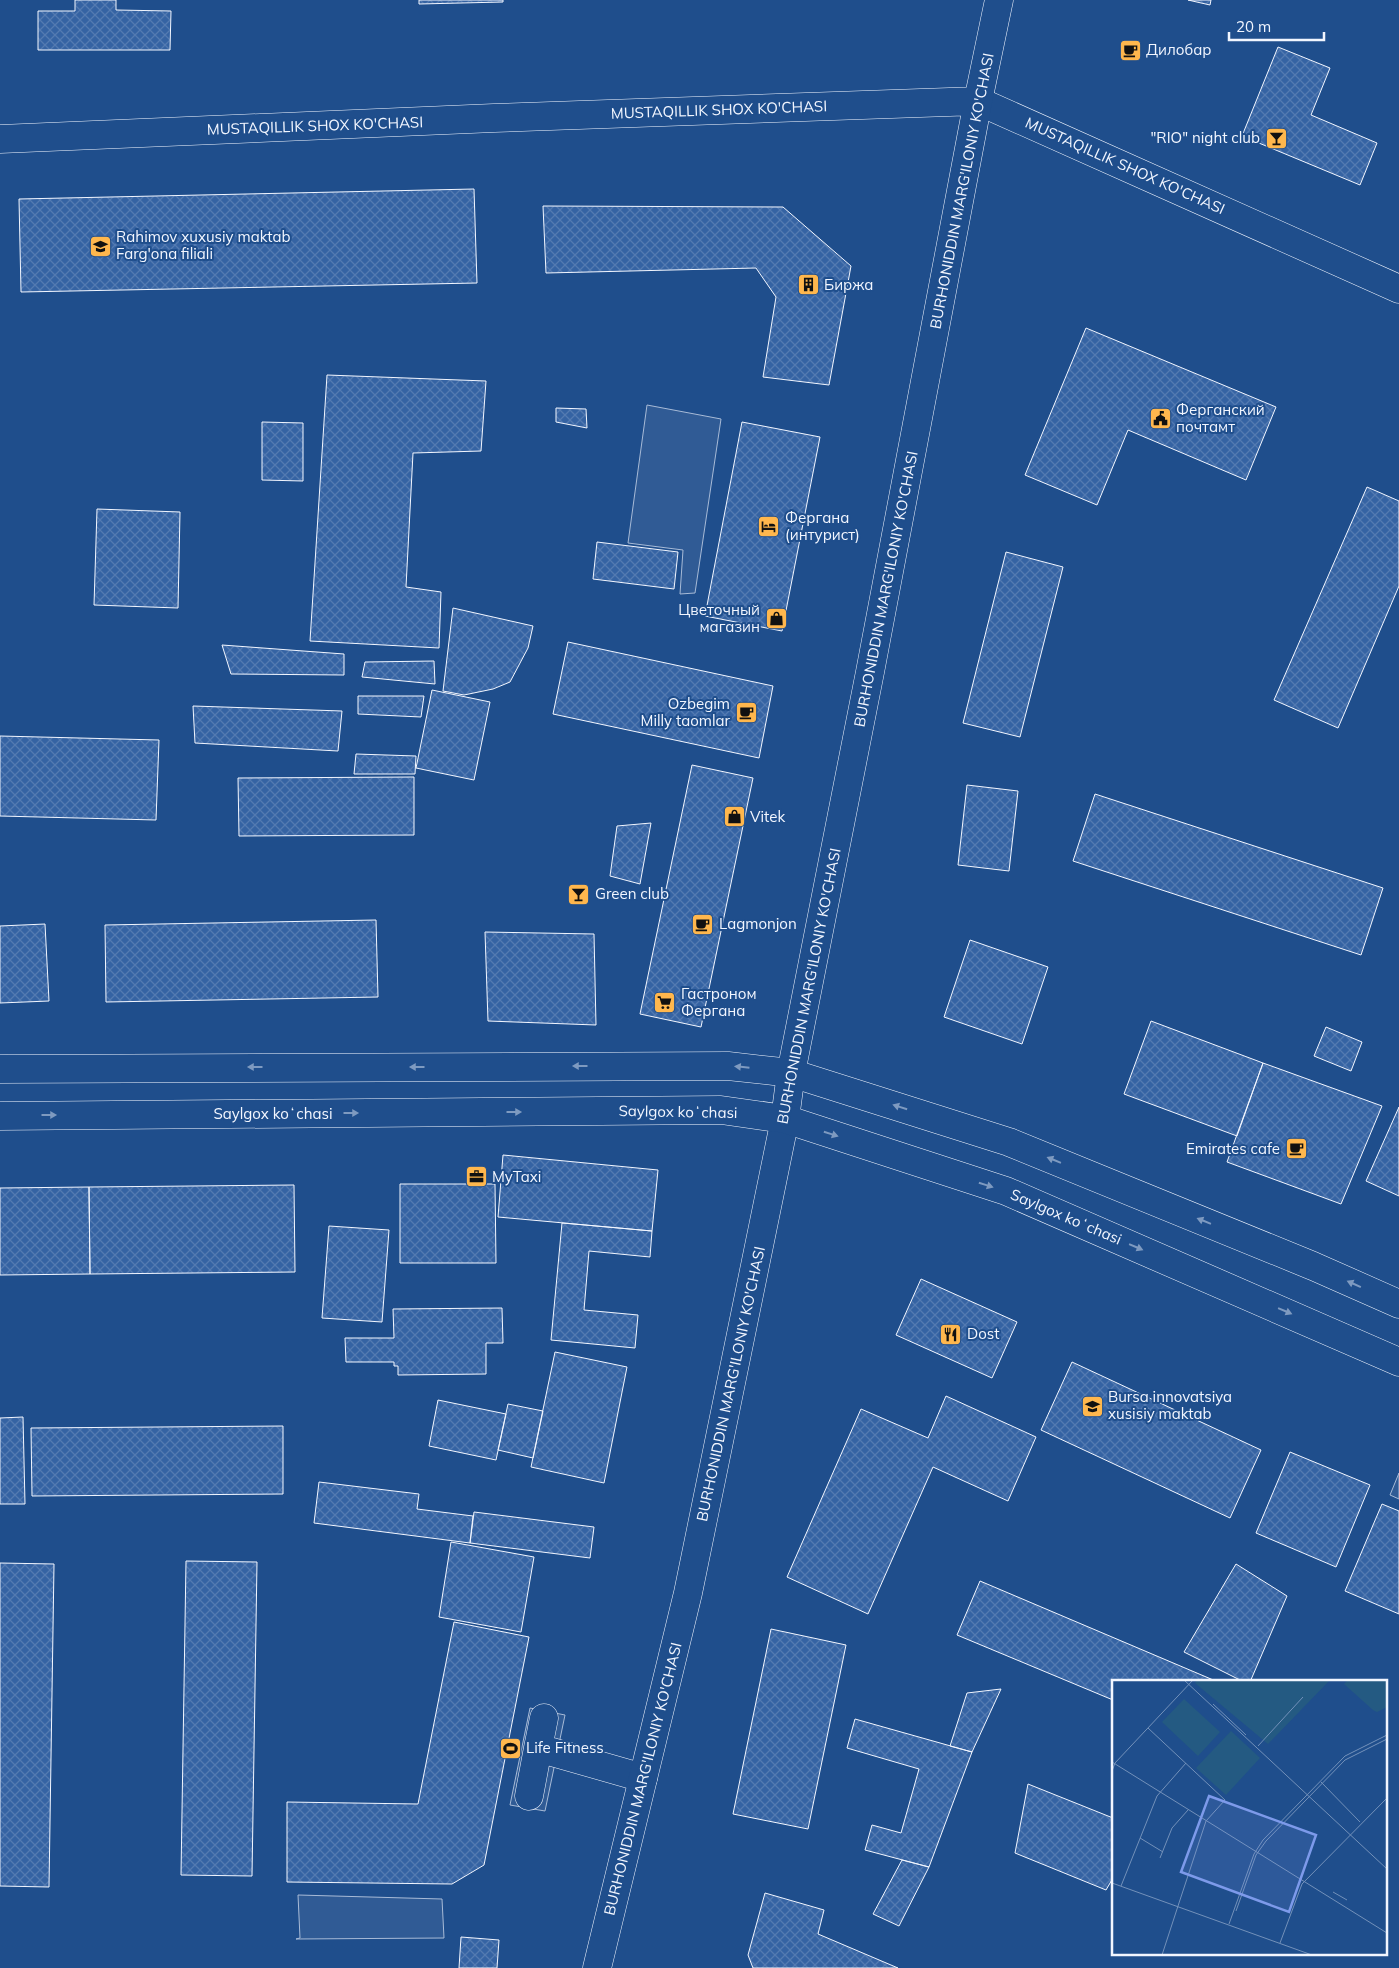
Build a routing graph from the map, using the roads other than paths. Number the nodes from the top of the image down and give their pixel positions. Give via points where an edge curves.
1 (999, 0) edge
2 (978, 101) junction
3 (0, 138) edge
4 (1399, 289) edge
5 (0, 1069) edge
6 (791, 1073) junction
7 (0, 1116) edge
8 (785, 1119) junction
9 (1399, 1304) edge
10 (1399, 1362) edge
11 (544, 1718) dead end
12 (538, 1748) junction
13 (643, 1778) junction
14 (529, 1796) dead end
15 (597, 1968) edge

1 - 2 street, BURHONIDDIN MARG'ILONIY KO'CHASI
2 - 3 street, MUSTAQILLIK SHOX KO'CHASI
2 - 4 street, MUSTAQILLIK SHOX KO'CHASI
2 - 6 street, BURHONIDDIN MARG'ILONIY KO'CHASI
6 -> 5 street via 728,1066
6 - 8 street, BURHONIDDIN MARG'ILONIY KO'CHASI
9 -> 6 street via 1009,1142
7 -> 8 street, Saylgox koʻchasi via 721,1110
8 -> 10 street, Saylgox koʻchasi via 1006,1191
8 - 13 street, BURHONIDDIN MARG'ILONIY KO'CHASI via 688,1593
11 - 12 street
12 - 13 street
12 - 14 street
13 - 15 street, BURHONIDDIN MARG'ILONIY KO'CHASI

